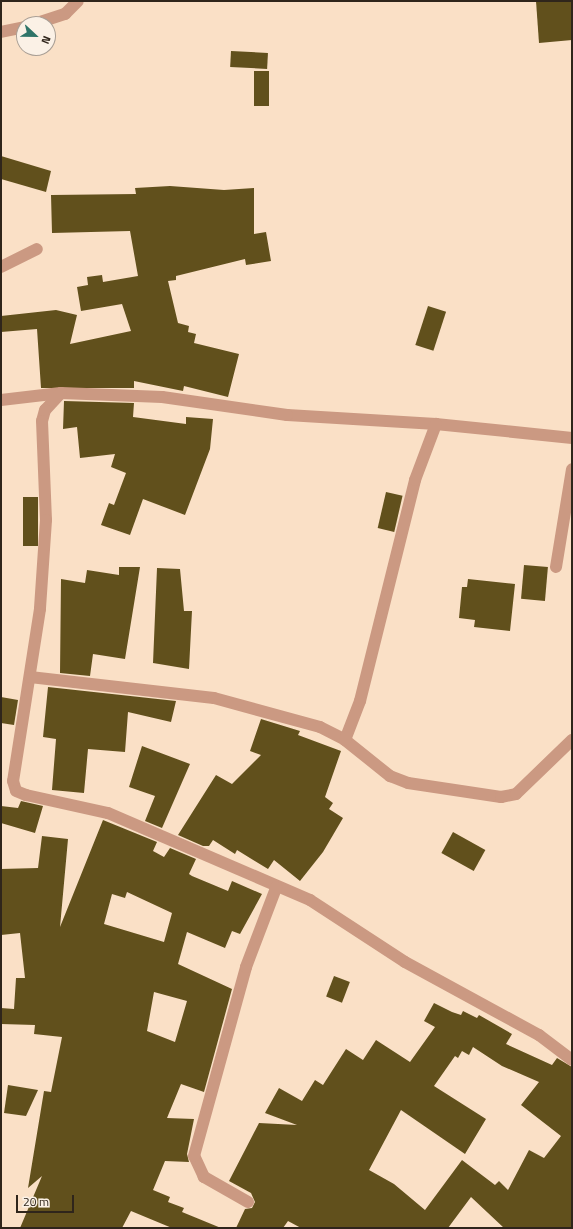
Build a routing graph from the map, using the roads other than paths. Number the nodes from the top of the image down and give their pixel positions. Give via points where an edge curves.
1 (78, 1) edge
2 (56, 17) edge
3 (16, 29) edge
4 (1, 32) edge
5 (37, 249) dead end
6 (1, 267) edge
7 (61, 393) junction
8 (1, 400) edge
9 (436, 424) junction
10 (572, 438) edge
11 (572, 469) edge
12 (556, 567) dead end
13 (30, 677) junction
14 (345, 740) junction
15 (572, 740) edge
16 (276, 888) junction
17 (572, 1060) edge
18 (248, 1202) dead end

1 - 2 street via 65,14
3 - 4 street
5 - 6 street
7 - 8 street
7 - 9 street via 154,397 287,415
7 - 13 street via 46,410 42,421 46,520 40,609
9 - 10 street
9 - 14 street via 415,480 360,700
11 - 12 street
13 - 14 street via 214,698 320,727
13 - 16 street via 13,781 16,791 108,812
14 - 15 street via 390,776 408,783 501,798 516,794
16 - 17 street via 310,900 405,962 539,1035
16 - 18 street via 246,967 194,1156 204,1177

